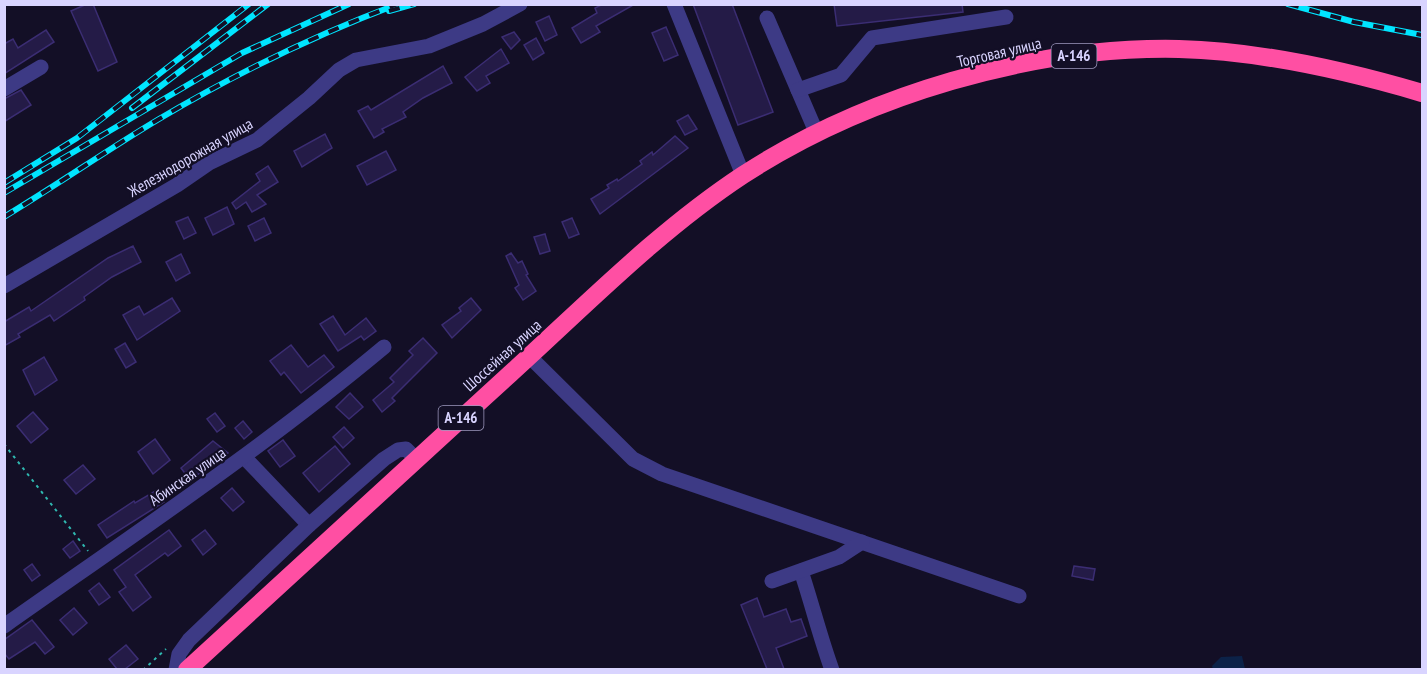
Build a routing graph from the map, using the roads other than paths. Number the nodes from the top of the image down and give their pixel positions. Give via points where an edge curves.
1 (520, 4) edge
2 (674, 4) edge
3 (1006, 17) dead end
4 (767, 18) dead end
5 (41, 67) dead end
6 (4, 89) edge
7 (798, 90) junction
8 (1422, 93) edge
9 (817, 134) junction
10 (743, 175) junction
11 (4, 286) edge
12 (384, 347) dead end
13 (529, 356) junction
14 (245, 458) junction
15 (416, 459) junction
16 (309, 525) junction
17 (861, 542) junction
18 (801, 571) junction
19 (772, 581) dead end
20 (1019, 596) dead end
21 (4, 626) edge
22 (176, 669) edge
23 (187, 669) edge
24 (832, 669) edge

1 - 11 street, Железнодорожная улица via 429,46 356,60 257,140 209,163
2 - 10 street
3 - 7 street via 872,38 841,75
4 - 7 street
5 - 6 street
7 - 9 street
8 - 9 highway, Торговая улица / А-146 via 1310,64 1183,49 1132,49 1029,63 964,79 902,97
9 - 10 highway, Торговая улица / А-146
10 - 13 highway, Шоссейная улица / А-146 via 651,246
12 - 14 street, Абинская улица
13 - 15 highway, Шоссейная улица / А-146
13 - 17 street via 633,459 662,474
14 - 16 street
14 - 21 street, Абинская улица
15 - 16 street via 406,449 393,453
15 - 23 highway, Шоссейная улица / А-146
16 - 22 street via 189,640 178,654
17 - 18 street via 840,557
17 - 20 street
18 - 19 street
18 - 24 street

